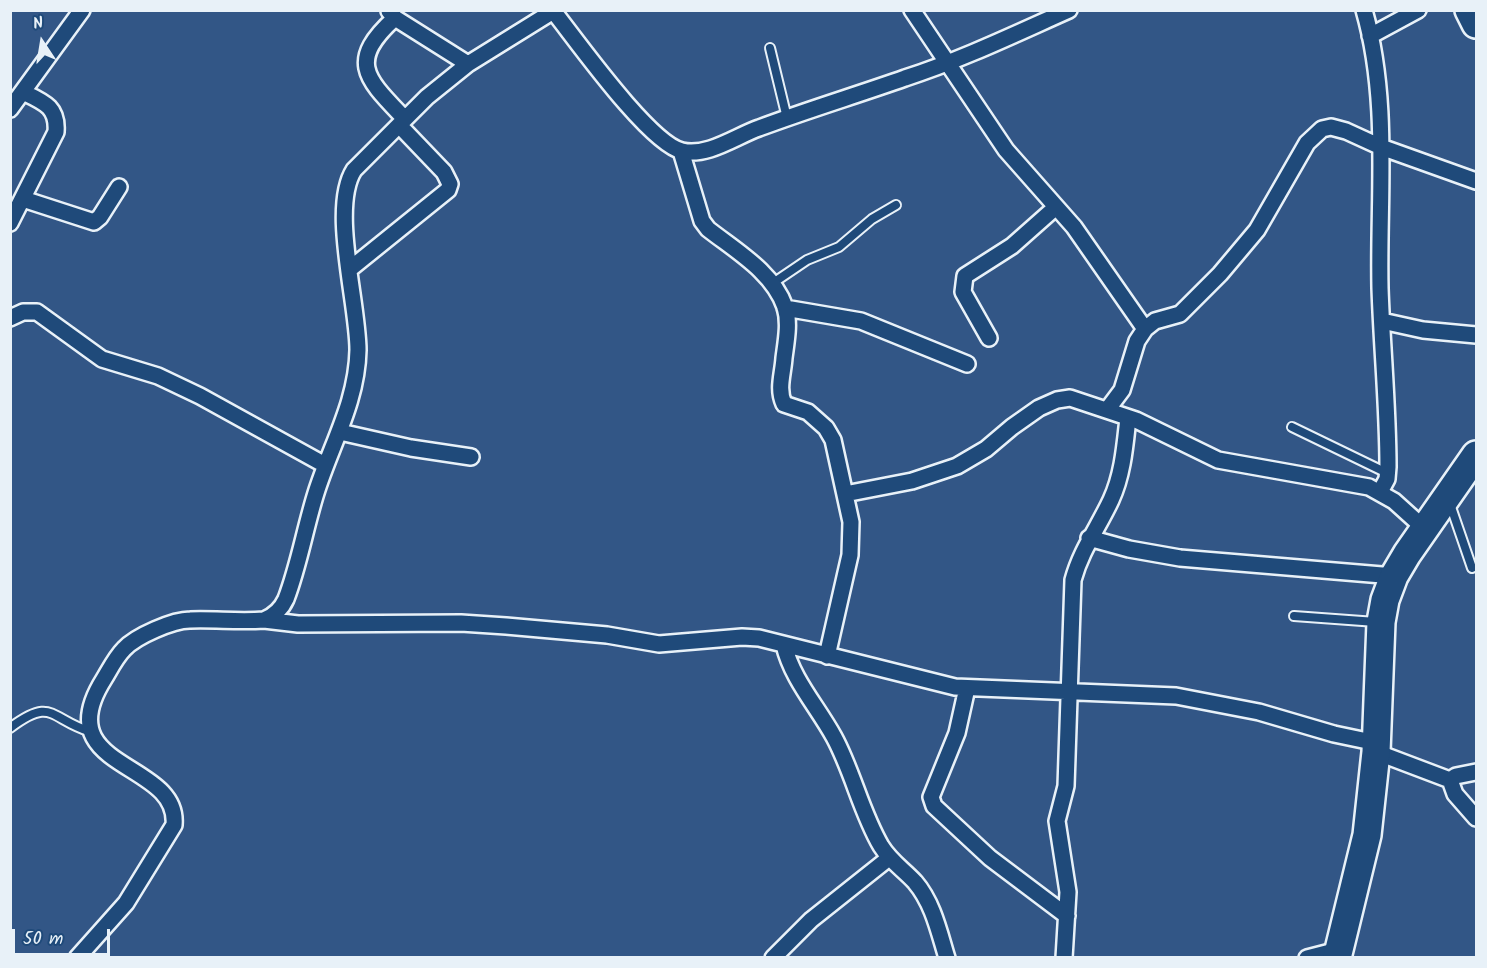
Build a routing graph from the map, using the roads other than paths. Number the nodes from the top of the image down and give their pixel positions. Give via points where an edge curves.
1 (81, 10) edge
2 (912, 10) edge
3 (1069, 10) edge
4 (1364, 10) edge
5 (1418, 10) edge
6 (1469, 10) edge
7 (555, 11) edge
8 (390, 13) edge
9 (1476, 24) edge
10 (1370, 36) junction
11 (770, 48) dead end
12 (948, 62) junction
13 (468, 64) junction
14 (23, 92) junction
15 (10, 109) edge
16 (787, 118) junction
17 (402, 122) junction
18 (1381, 147) junction
19 (681, 151) junction
20 (1476, 181) edge
21 (119, 187) dead end
22 (23, 199) junction
23 (896, 205) dead end
24 (1056, 207) junction
25 (10, 223) edge
26 (350, 269) junction
27 (773, 283) junction
28 (785, 308) junction
29 (10, 318) edge
30 (1382, 321) junction
31 (1145, 329) junction
32 (1476, 335) edge
33 (989, 338) dead end
34 (967, 364) dead end
35 (1107, 410) junction
36 (1128, 418) junction
37 (1292, 427) dead end
38 (340, 432) junction
39 (1476, 454) edge
40 (471, 457) dead end
41 (325, 465) junction
42 (1387, 473) junction
43 (1380, 492) junction
44 (845, 494) junction
45 (1448, 497) junction
46 (1425, 529) junction
47 (1089, 538) junction
48 (1472, 568) dead end
49 (1394, 576) junction
50 (1294, 616) dead end
51 (264, 620) junction
52 (1381, 622) junction
53 (784, 645) junction
54 (827, 656) junction
55 (967, 688) junction
56 (1069, 692) junction
57 (10, 728) edge
58 (92, 733) junction
59 (1377, 747) junction
60 (1476, 772) edge
61 (1450, 780) junction
62 (1476, 818) edge
63 (889, 858) junction
64 (1067, 916) junction
65 (1337, 954) edge
66 (77, 957) edge
67 (773, 957) edge
68 (947, 957) edge
69 (1064, 957) edge
70 (1308, 957) edge

1 - 14 street
2 - 12 street
3 - 12 street
4 - 10 street
5 - 10 street
6 - 9 highway
7 - 13 street
7 - 19 street via 638,117
8 - 13 street
8 - 17 street via 368,49 367,72
10 - 18 street
11 - 16 lane
12 - 16 street
12 - 24 street via 1006,150
13 - 17 street
14 - 15 street
14 - 22 street via 49,105 57,121 53,139
16 - 19 street via 706,150
17 - 26 street via 346,182 345,228
17 - 26 street via 444,172 450,184 448,190
18 - 20 street
18 - 30 street
18 - 31 street via 1331,127 1314,134 1257,230 1220,274 1180,314 1155,321
19 - 27 street via 702,221
21 - 22 street via 94,222
22 - 25 street
23 - 27 lane via 839,247 807,260
24 - 31 street
24 - 33 street via 1012,246 962,281 963,292
26 - 38 street via 357,358 354,385
27 - 28 street
28 - 34 street via 861,321
28 - 44 street via 781,397 784,404 808,412 826,428
29 - 41 street via 23,312 37,312 102,359 159,376
30 - 32 street
30 - 42 street
31 - 35 street via 1137,341 1122,390
35 - 36 street
35 - 44 street via 1070,398 1057,400 1039,408 957,466 912,481
36 - 43 street via 1218,460
36 - 47 street via 1122,465 1112,498
37 - 42 lane
38 - 40 street
38 - 41 street
39 - 45 highway
41 - 51 street via 285,599 274,616
42 - 43 street
43 - 46 street
44 - 54 street via 852,531 850,555
45 - 46 highway
45 - 48 lane
46 - 49 highway
47 - 49 street via 1180,558
47 - 56 street via 1073,580
49 - 52 highway
50 - 52 lane
51 - 53 street via 322,625 461,623 581,632 659,644 742,637
51 - 58 street via 188,620 136,640 125,648 100,685 89,712
52 - 59 highway
53 - 54 street
53 - 63 street via 788,663 834,736 872,828
54 - 55 street via 935,684
55 - 56 street
55 - 64 street via 957,733 932,797 934,806 990,858
56 - 59 street via 1192,699
56 - 64 street via 1066,786 1057,821 1068,892
57 - 58 lane via 34,711 46,710 70,726
58 - 66 street via 104,752 162,792 175,813 174,825 126,903
59 - 61 street
59 - 65 highway via 1367,835
60 - 61 street
61 - 62 street via 1455,794
63 - 67 street via 811,920
63 - 68 street via 919,888 934,915
64 - 69 street
65 - 70 street

